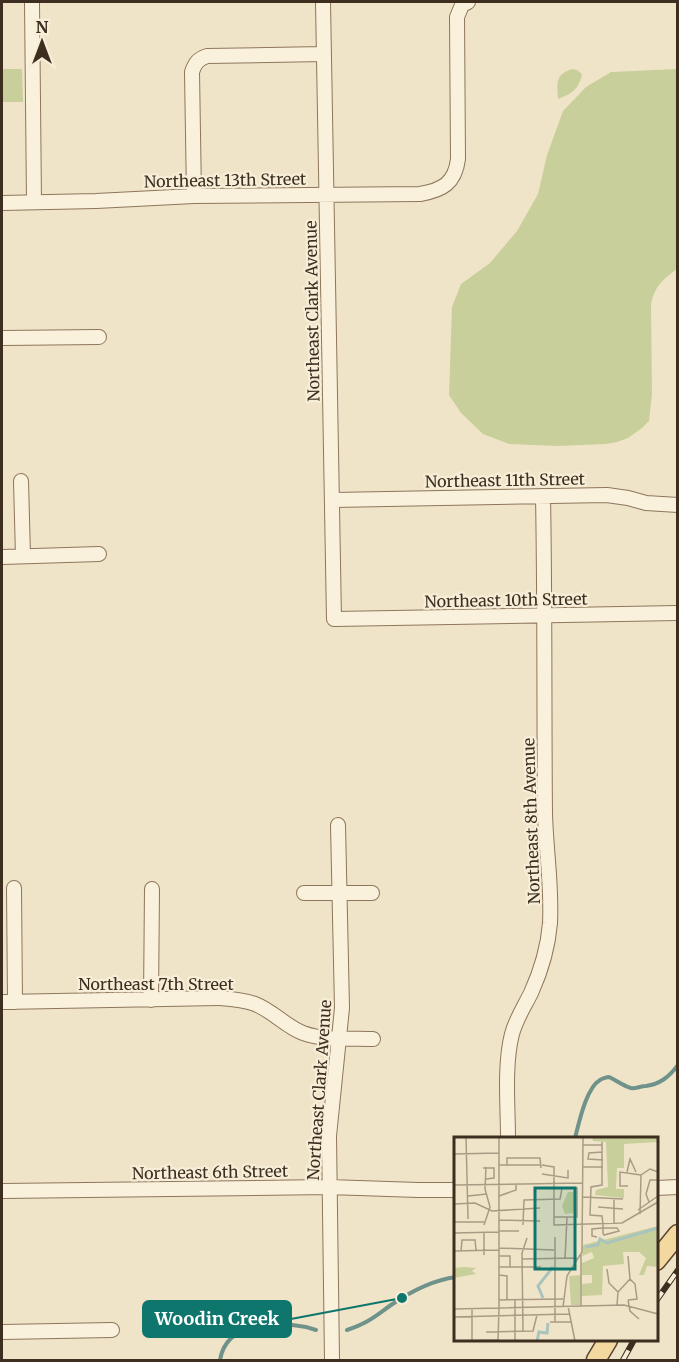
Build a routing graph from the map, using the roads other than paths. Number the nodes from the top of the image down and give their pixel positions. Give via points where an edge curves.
1 (32, 2) edge
2 (323, 2) edge
3 (465, 3) edge
4 (324, 54) junction
5 (326, 195) junction
6 (194, 196) junction
7 (34, 202) junction
8 (2, 203) edge
9 (99, 337) dead end
10 (2, 338) edge
11 (21, 481) dead end
12 (543, 496) junction
13 (333, 500) junction
14 (678, 505) edge
15 (99, 554) dead end
16 (23, 556) junction
17 (2, 557) edge
18 (678, 613) edge
19 (545, 616) junction
20 (334, 619) joint
21 (338, 825) dead end
22 (14, 888) dead end
23 (152, 889) dead end
24 (304, 893) dead end
25 (339, 893) junction
26 (372, 893) dead end
27 (151, 1000) junction
28 (8, 1002) edge
29 (340, 1038) junction
30 (373, 1039) dead end
31 (508, 1137) edge
32 (329, 1187) junction
33 (678, 1187) edge
34 (658, 1188) edge
35 (454, 1190) edge
36 (2, 1191) edge
37 (678, 1234) edge
38 (658, 1259) edge
39 (112, 1330) dead end
40 (2, 1332) edge
41 (607, 1341) edge
42 (332, 1360) edge
43 (596, 1360) edge

1 - 7 street
2 - 4 street, Northeast Clark Avenue
3 - 5 street, Northeast 13th Street via 457,17 458,159 448,184 420,194
4 - 5 street, Northeast Clark Avenue
4 - 6 street via 207,56 196,62 192,72
5 - 6 street, Northeast 13th Street
5 - 13 street, Northeast Clark Avenue
6 - 7 street, Northeast 13th Street
7 - 8 street, Northeast 13th Street
9 - 10 street
11 - 16 street
12 - 13 street, Northeast 11th Street
12 - 14 street, Northeast 11th Street via 607,495
12 - 19 street, Northeast 8th Avenue
13 - 20 street, Northeast Clark Avenue
15 - 16 street
16 - 17 street
18 - 19 street, Northeast 10th Street
19 - 20 street, Northeast 10th Street
19 - 31 street, Northeast 8th Avenue via 545,817 550,924 541,970 519,1015 508,1055
21 - 25 street, Northeast Clark Avenue
22 - 28 street
23 - 27 street
24 - 25 street
25 - 26 street
25 - 29 street, Northeast Clark Avenue
27 - 28 street, Northeast 7th Street
27 - 29 street, Northeast 7th Street via 219,998 247,1002 306,1034
29 - 30 street, Northeast 7th Street
29 - 32 street, Northeast Clark Avenue via 330,1114
32 - 35 street, Northeast 6th Street
32 - 36 street, Northeast 6th Street
32 - 42 street, Northeast Clark Avenue
33 - 34 street
37 - 38 main road
39 - 40 street
41 - 43 main road

